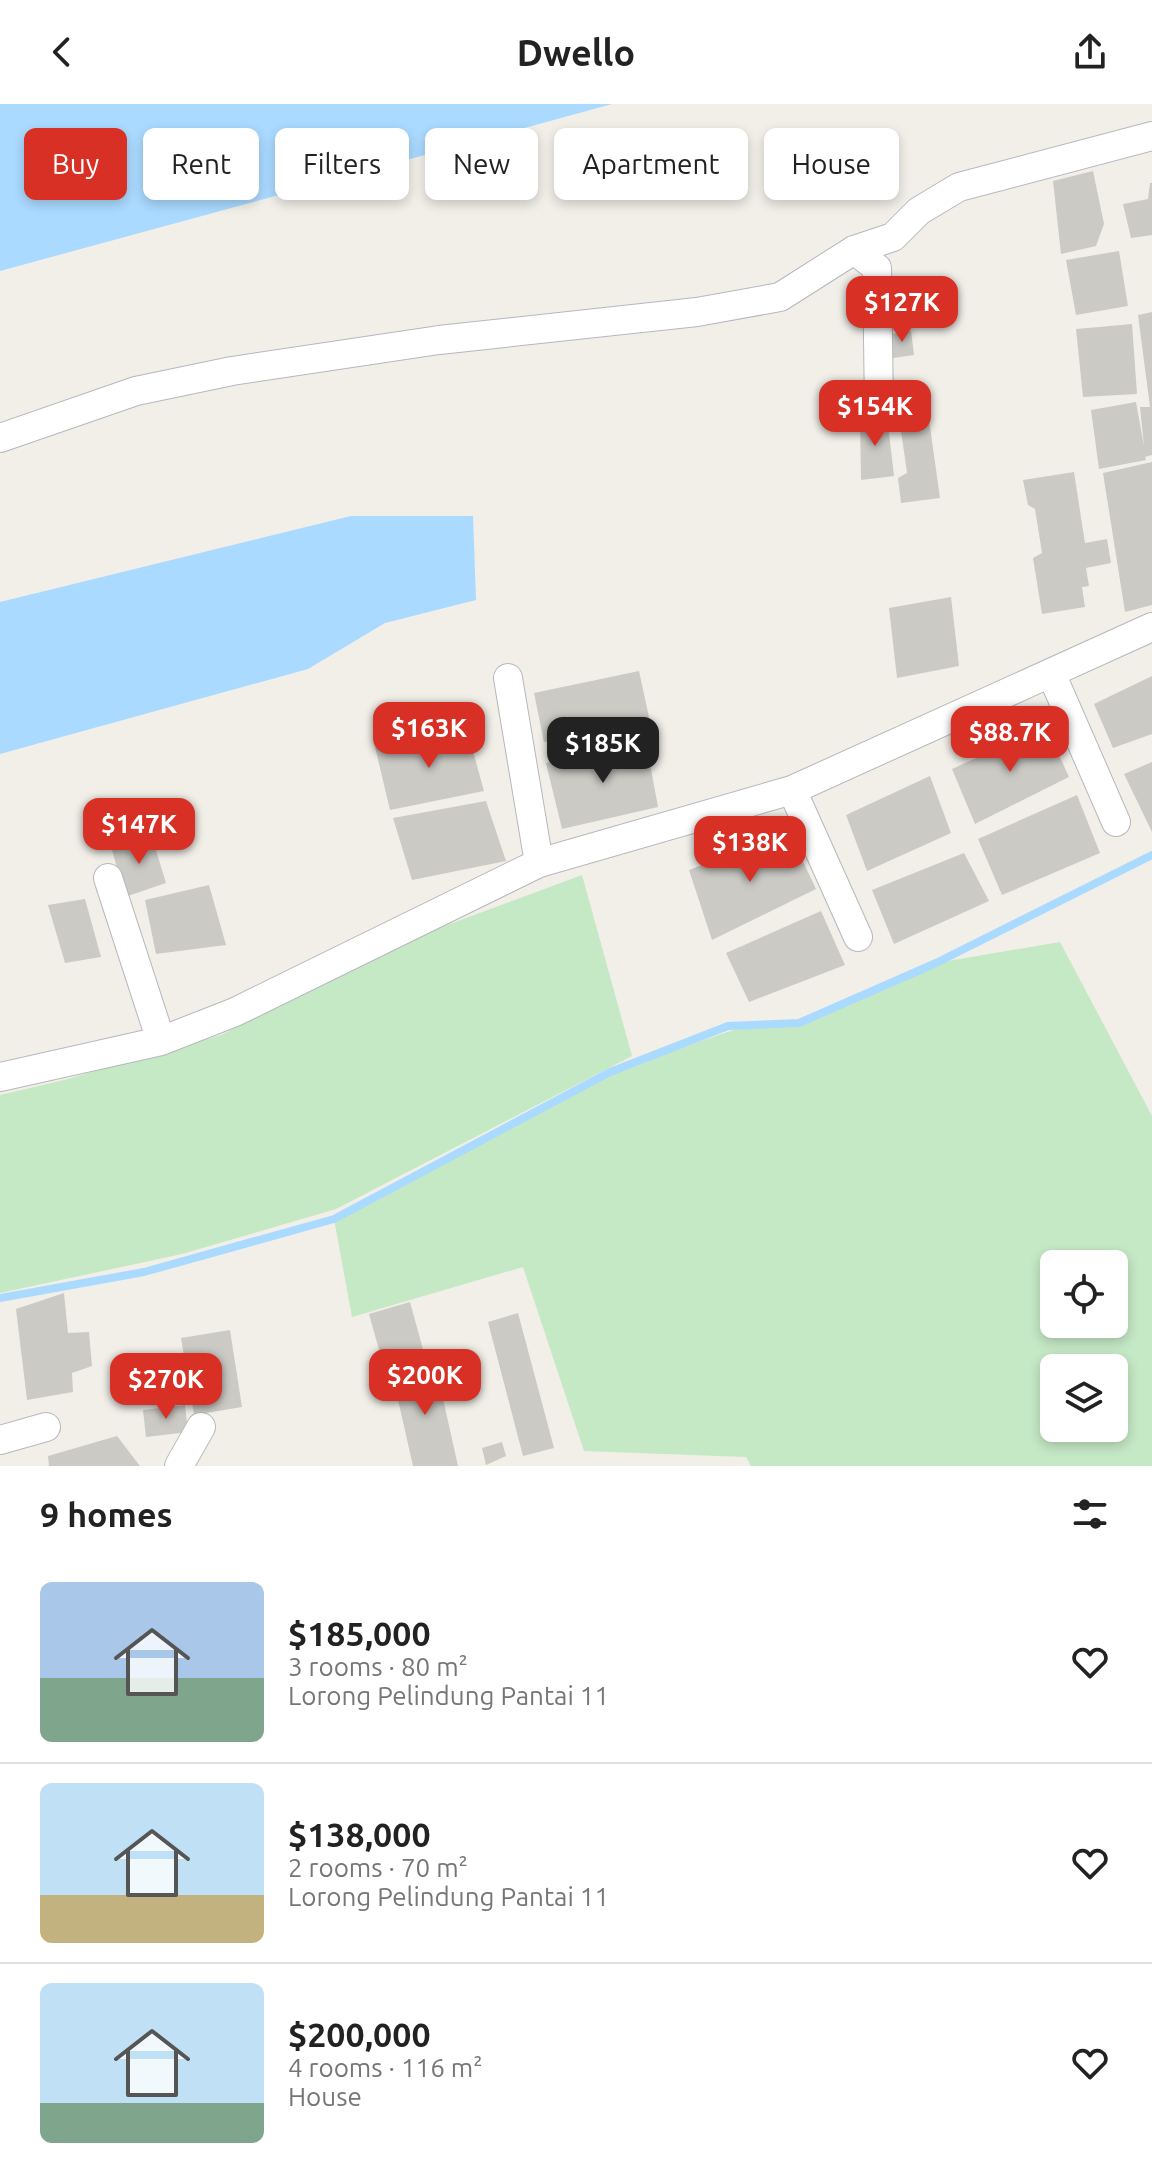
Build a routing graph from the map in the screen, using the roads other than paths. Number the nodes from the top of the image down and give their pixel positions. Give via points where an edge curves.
1 (1152, 136) edge
2 (854, 250) junction
3 (879, 409) dead end
4 (0, 438) edge
5 (1152, 627) edge
6 (1051, 673) junction
7 (508, 678) dead end
8 (792, 790) junction
9 (1116, 822) dead end
10 (539, 863) junction
11 (108, 878) dead end
12 (858, 937) dead end
13 (161, 1041) junction
14 (0, 1077) edge
15 (46, 1427) dead end
16 (201, 1427) dead end
17 (0, 1440) edge
18 (179, 1466) edge

1 - 2 street via 959,187 919,211 893,237
2 - 3 street via 877,268
2 - 4 street via 780,297 232,371 136,391
5 - 6 street
6 - 8 street
6 - 9 street
7 - 10 street
8 - 10 street
8 - 12 street
10 - 13 street via 235,1012
11 - 13 street
13 - 14 street
15 - 17 street
16 - 18 street

